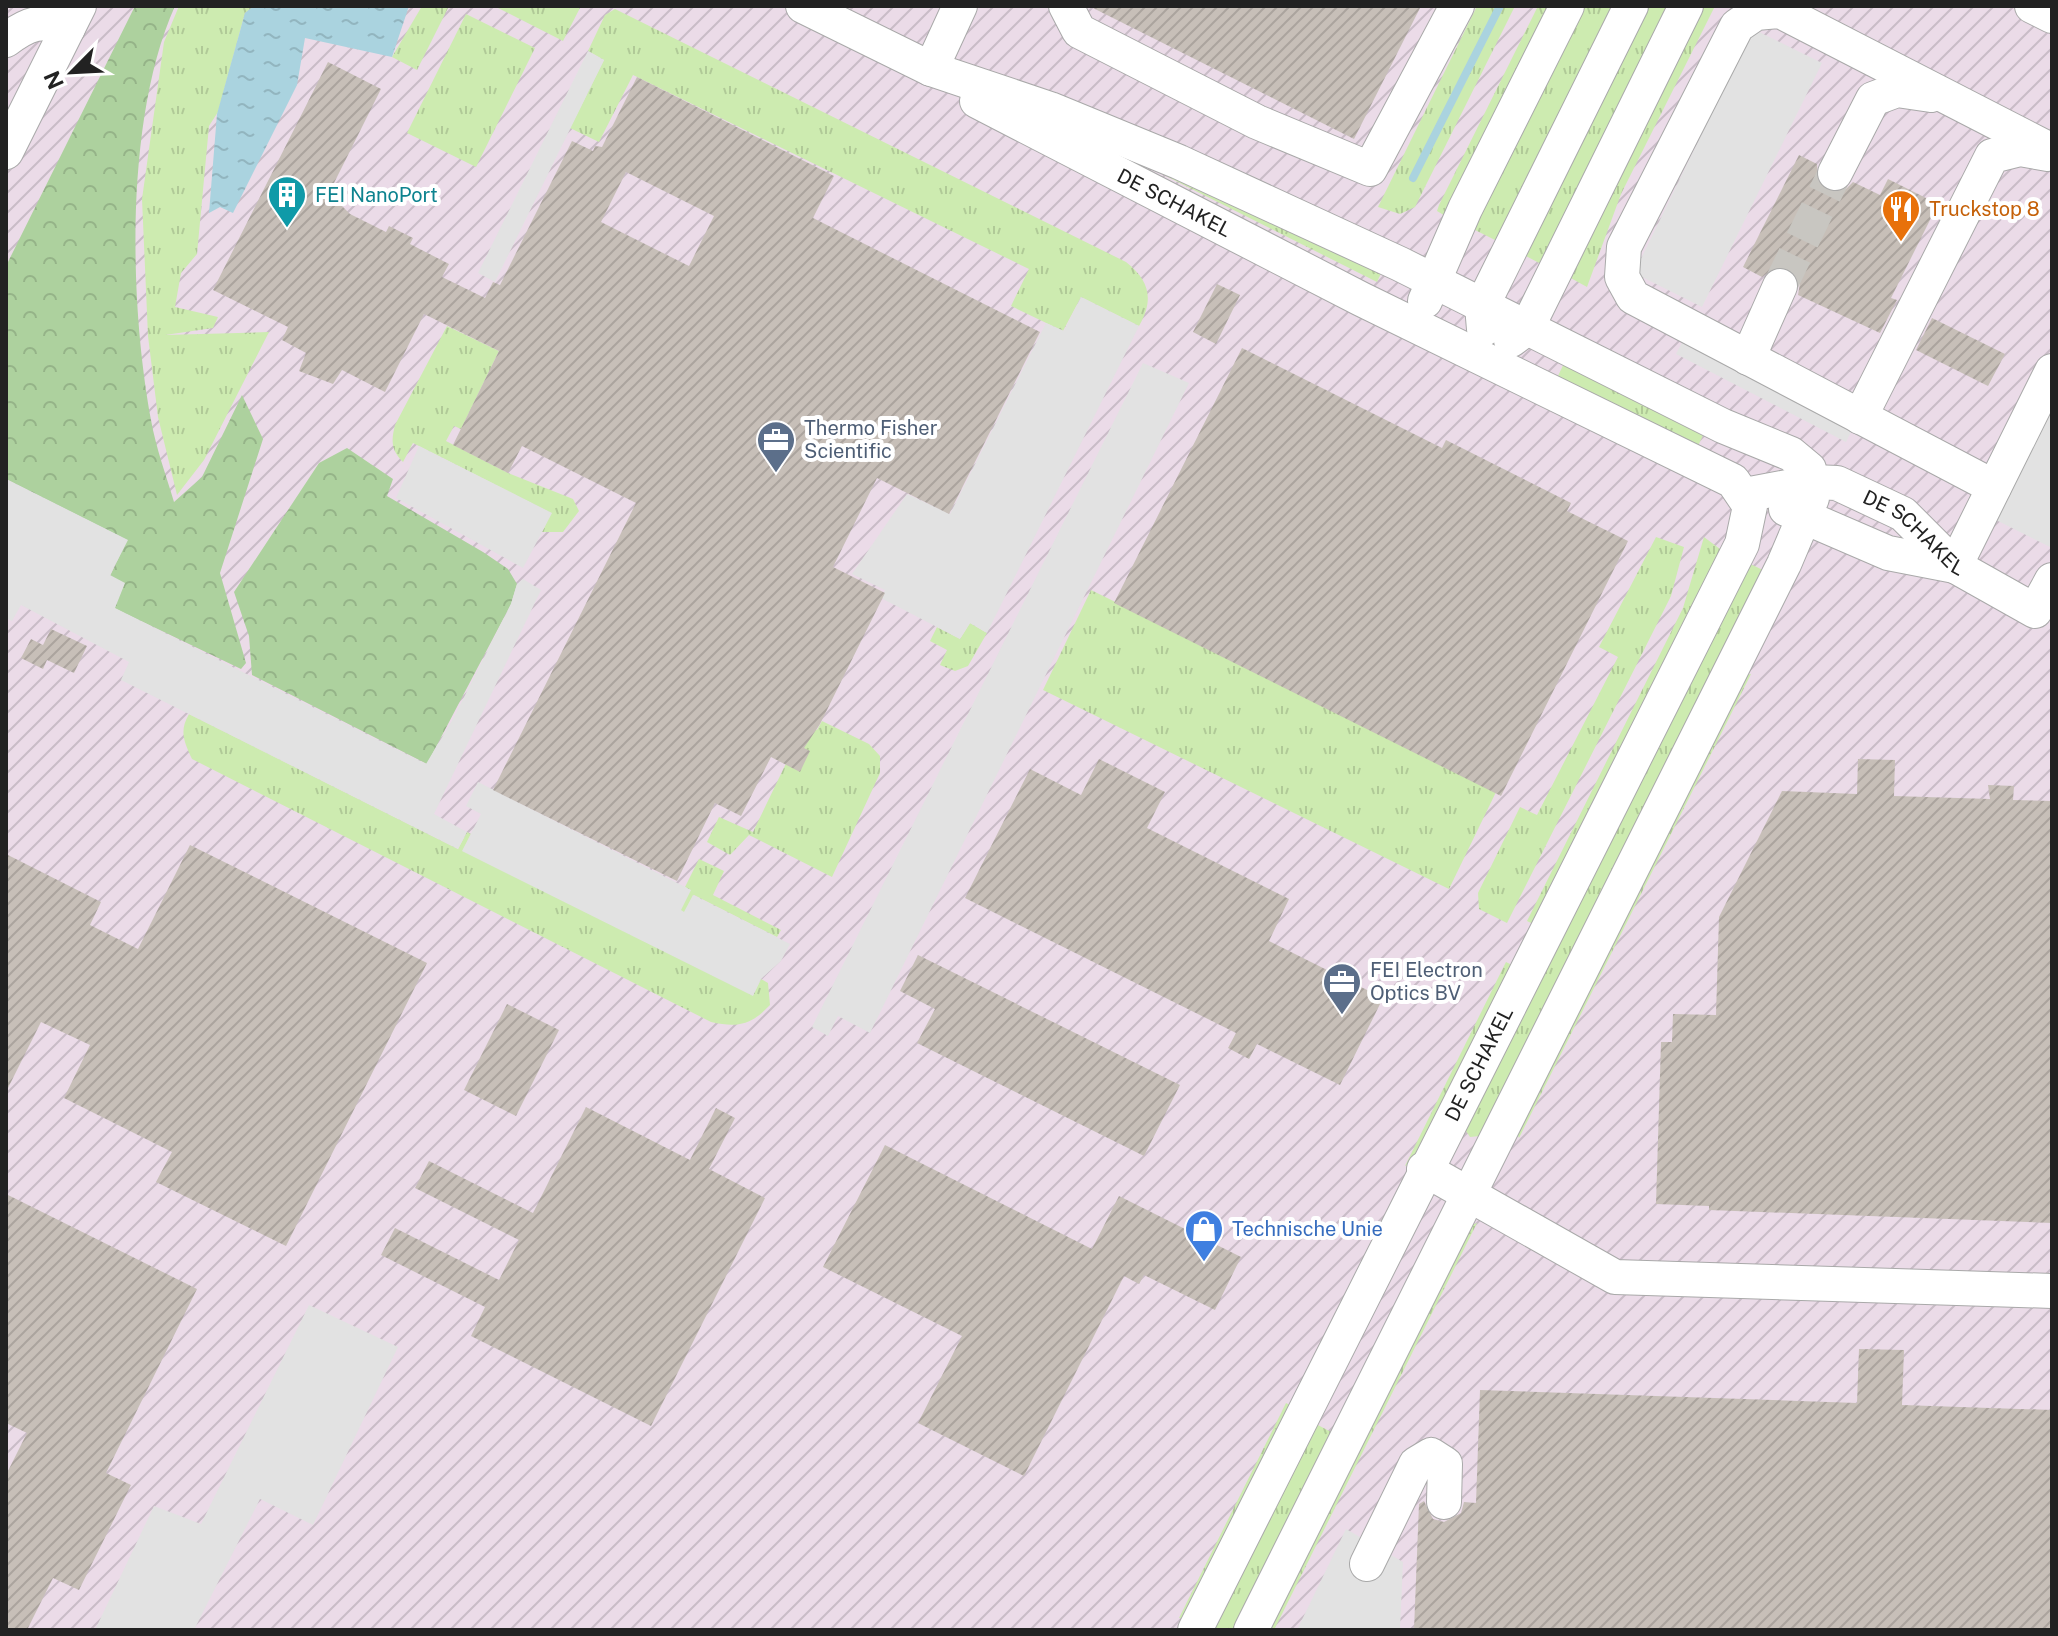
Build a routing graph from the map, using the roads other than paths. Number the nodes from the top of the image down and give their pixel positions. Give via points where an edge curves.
1 (803, 6) edge
2 (960, 6) edge
3 (1066, 6) edge
4 (1457, 6) edge
5 (1567, 6) edge
6 (1631, 6) edge
7 (1686, 6) edge
8 (2032, 6) edge
9 (2052, 16) edge
10 (73, 17) edge
11 (7, 40) edge
12 (931, 69) junction
13 (1948, 97) junction
14 (6, 152) edge
15 (2052, 153) edge
16 (1835, 173) tunnel mouth
17 (1433, 280) junction
18 (1780, 286) tunnel mouth
19 (1482, 306) junction
20 (1424, 328) junction
21 (1527, 328) junction
22 (1487, 358) junction
23 (1748, 358) junction
24 (2052, 371) edge
25 (1860, 417) junction
26 (1813, 482) junction
27 (1994, 487) junction
28 (1745, 495) junction
29 (1807, 517) junction
30 (1955, 566) junction
31 (2052, 580) edge
32 (1424, 1169) junction
33 (1470, 1195) junction
34 (2052, 1291) edge
35 (1444, 1502) dead end
36 (1367, 1564) dead end
37 (1195, 1630) edge
38 (1251, 1630) edge

1 - 12 street, DE SCHAKEL
2 - 12 street
3 - 4 street via 1079,31 1257,122 1370,169
5 - 17 street
6 - 19 street
7 - 21 street
8 - 9 street
10 - 11 street via 20,29
10 - 14 street
12 - 17 street, DE SCHAKEL via 1050,109 1179,162
12 - 20 street, DE SCHAKEL via 978,102 1289,275
13 - 15 street
13 - 16 street via 1897,90 1873,99
13 - 23 street via 1780,11 1756,13 1737,26 1624,247 1622,277 1633,297
15 - 25 street via 2020,149 1992,156
17 - 19 street, DE SCHAKEL
17 - 20 street via 1425,296
18 - 23 street
19 - 21 street, DE SCHAKEL
19 - 22 street
20 - 22 street, DE SCHAKEL
21 - 22 street
21 - 26 street, DE SCHAKEL via 1723,426 1791,454 1809,469
22 - 28 street, DE SCHAKEL via 1733,481
23 - 25 street
24 - 27 street
25 - 27 street
26 - 28 street, DE SCHAKEL
26 - 29 street, DE SCHAKEL
26 - 30 street, DE SCHAKEL via 1837,483 1903,514
27 - 30 street
28 - 29 street, DE SCHAKEL
28 - 32 street, DE SCHAKEL via 1750,517 1742,544
29 - 30 street, DE SCHAKEL via 1888,553
29 - 33 street, DE SCHAKEL
30 - 31 street via 2035,611
32 - 33 street
32 - 37 street, DE SCHAKEL
33 - 34 street via 1615,1277
33 - 38 street, DE SCHAKEL
35 - 36 street via 1445,1464 1431,1455 1416,1464

